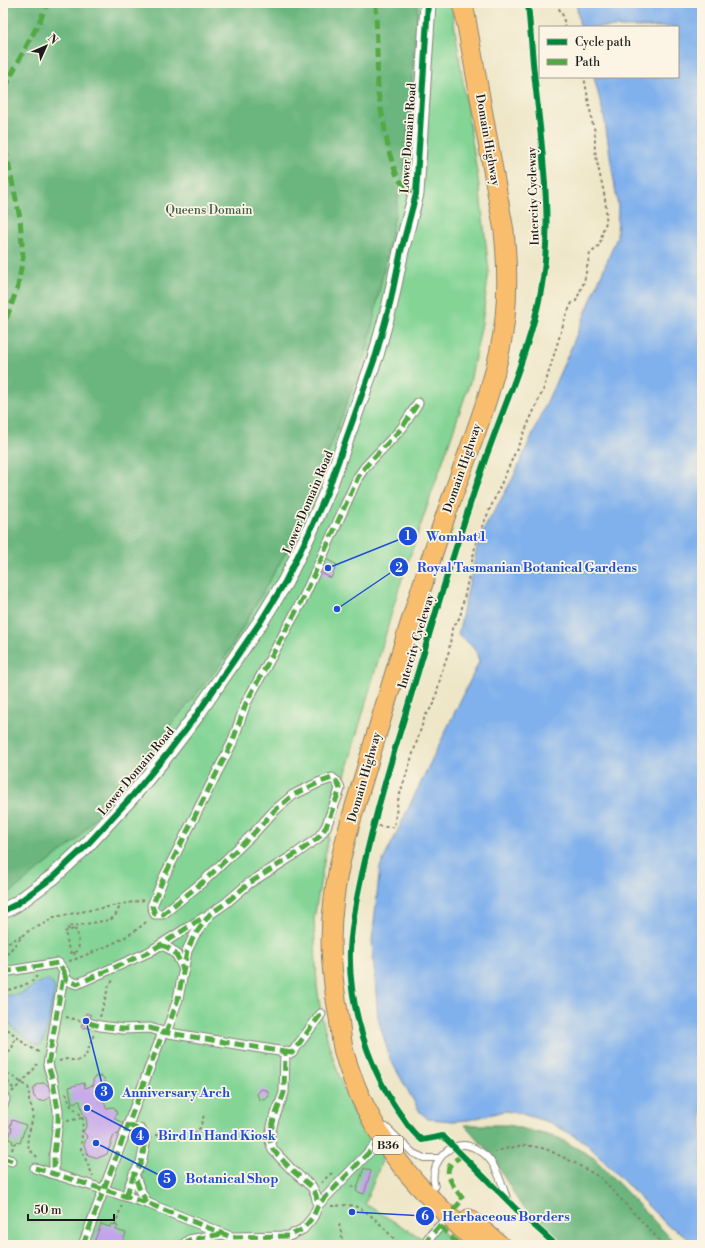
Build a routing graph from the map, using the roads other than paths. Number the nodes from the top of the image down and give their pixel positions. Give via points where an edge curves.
1 (428, 3) edge
2 (463, 3) edge
3 (418, 403) dead end
4 (3, 911) edge
5 (210, 914) junction
6 (161, 945) junction
7 (184, 970) junction
8 (64, 971) junction
9 (3, 972) edge
10 (321, 1014) dead end
11 (339, 1020) junction
12 (93, 1024) road end
13 (164, 1032) junction
14 (285, 1052) junction
15 (128, 1125) junction
16 (386, 1127) junction
17 (375, 1146) dead end
18 (3, 1158) edge
19 (440, 1158) junction
20 (12, 1161) dead end
21 (35, 1168) dead end
22 (54, 1174) junction
23 (134, 1174) junction
24 (435, 1187) junction
25 (101, 1189) junction
26 (126, 1196) junction
27 (508, 1201) dead end
28 (147, 1203) junction
29 (316, 1208) junction
30 (440, 1226) dead end
31 (222, 1234) junction
32 (83, 1245) edge
33 (182, 1245) edge
34 (425, 1245) edge
35 (479, 1245) edge
36 (500, 1245) edge

1 - 4 street, Lower Domain Road via 416,194 376,355 328,490 310,530 285,582 261,621 195,717 133,795 86,846 52,877
2 - 11 main road, Domain Highway / B36 via 504,231 507,263 505,319 495,374 420,590 344,845 334,898 330,946
3 - 5 street via 402,428 358,477 304,597 246,703 232,743 164,877 152,906 154,914 163,914 204,881 293,795 332,778 340,789 326,827 318,838 248,884
5 - 6 street
5 - 7 street via 187,951
6 - 7 street via 170,948 178,956
6 - 8 street via 77,984 66,980
7 - 13 street via 178,999
8 - 9 street via 58,963
8 - 22 street via 46,1056 58,1110
10 - 14 street via 292,1052
11 - 16 main road, Domain Highway / B36 via 366,1089
11 - 35 main road, Domain Highway / B36 via 345,1055 359,1092 379,1132 412,1178
12 - 13 street via 123,1029 150,1028
13 - 14 street
13 - 15 street
14 - 29 street via 284,1093 268,1138 273,1150 312,1187 316,1195
15 - 23 street via 141,1130 146,1139 141,1163
15 - 25 street
16 - 19 lane via 413,1153 424,1158
16 - 24 main road, Domain Highway / B36
17 - 29 street
18 - 20 street
19 - 24 lane via 434,1171
19 - 27 lane via 448,1151 466,1145 485,1154
21 - 22 street
22 - 25 street
23 - 26 street
23 - 28 street
24 - 36 main road, Domain Highway / B36
25 - 26 street
25 - 32 street
26 - 28 street
28 - 31 street
29 - 31 street via 313,1217 303,1229 289,1236 231,1237
30 - 34 street
31 - 33 street via 189,1240

